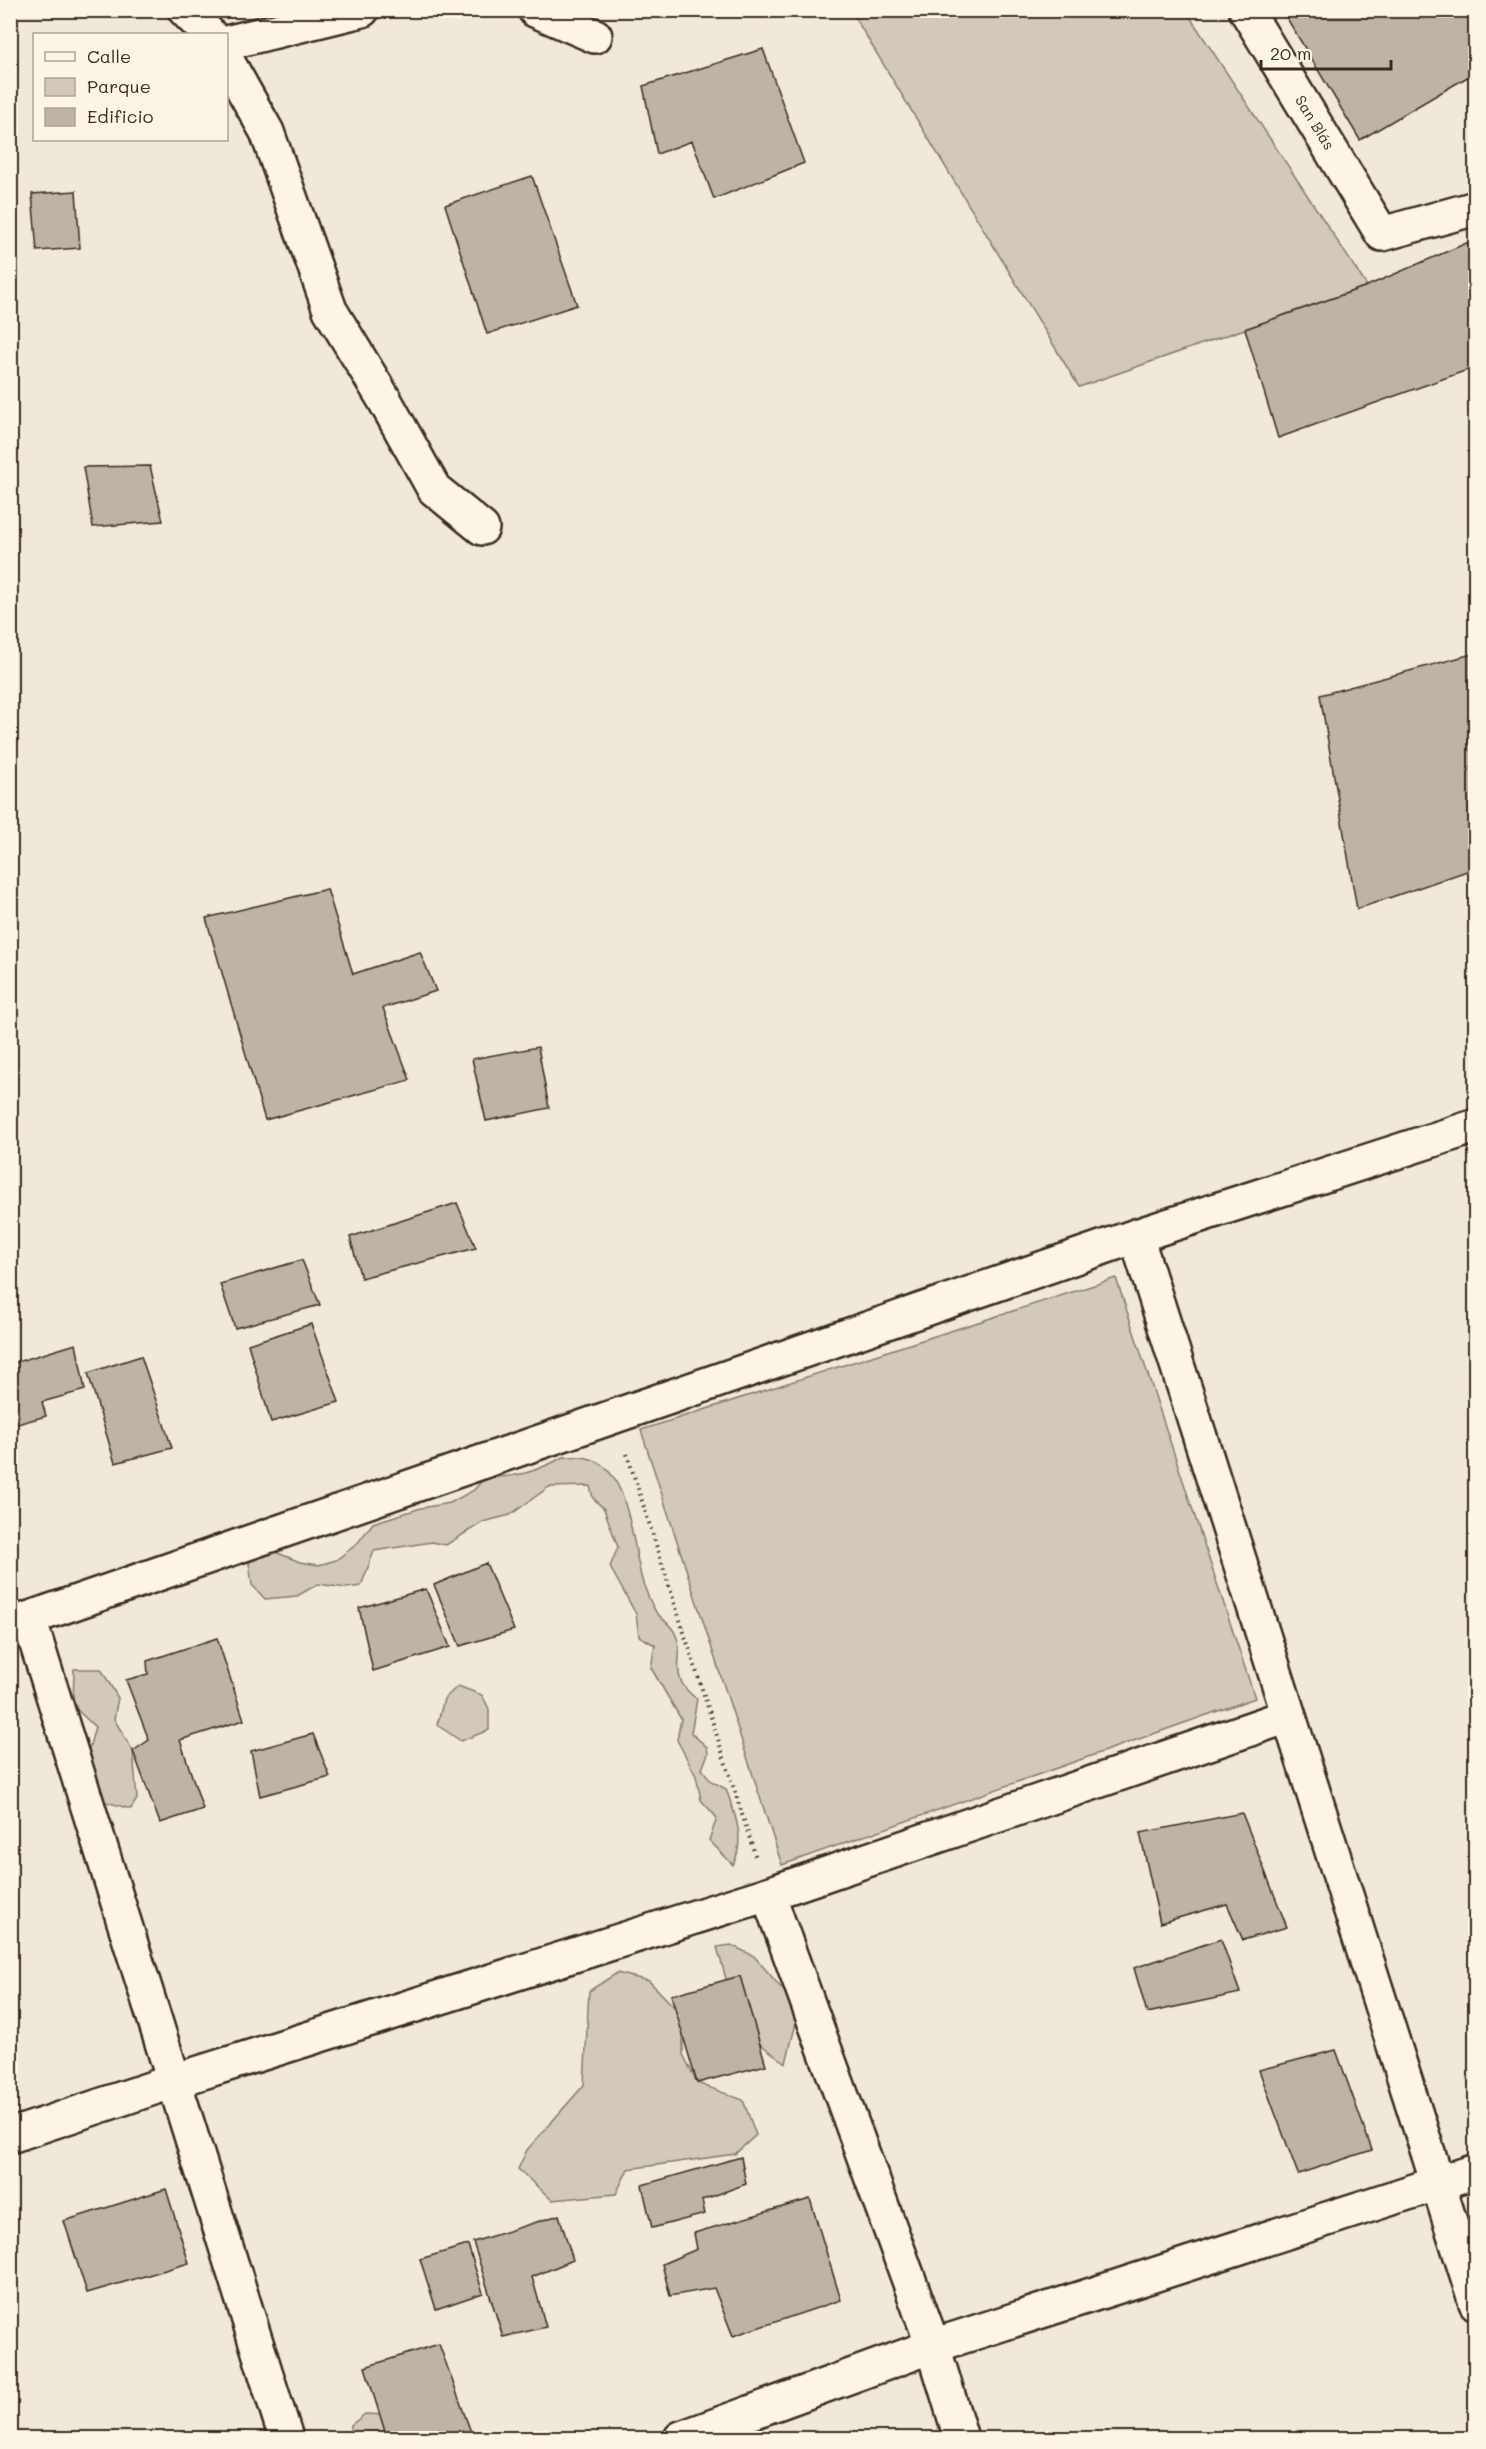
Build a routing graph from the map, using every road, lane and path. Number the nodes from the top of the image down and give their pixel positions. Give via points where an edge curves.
1 (185, 10) edge
2 (362, 10) edge
3 (535, 10) edge
4 (1246, 10) edge
5 (208, 33) edge
6 (595, 36) dead end
7 (228, 42) edge
8 (228, 63) edge
9 (1476, 208) edge
10 (482, 528) dead end
11 (1476, 1126) edge
12 (1136, 1236) junction
13 (615, 1416) junction
14 (20, 1622) edge
15 (1288, 1716) junction
16 (768, 1894) junction
17 (174, 2081) junction
18 (10, 2136) edge
19 (1476, 2171) edge
20 (1436, 2184) junction
21 (1476, 2303) edge
22 (933, 2346) junction
23 (286, 2439) edge
24 (681, 2439) edge
25 (961, 2439) edge

1 - 5 street
2 - 7 street
3 - 6 street
4 - 9 street, San Blás via 1382,234
8 - 10 street via 267,132 330,310 434,489
11 - 12 street
12 - 13 street
12 - 15 street
13 - 14 street
13 - 16 path
14 - 17 street
15 - 16 street
15 - 20 street
16 - 17 street
16 - 22 street
17 - 18 street
17 - 23 street
19 - 20 street
20 - 21 street
20 - 22 street
22 - 24 street
22 - 25 street

